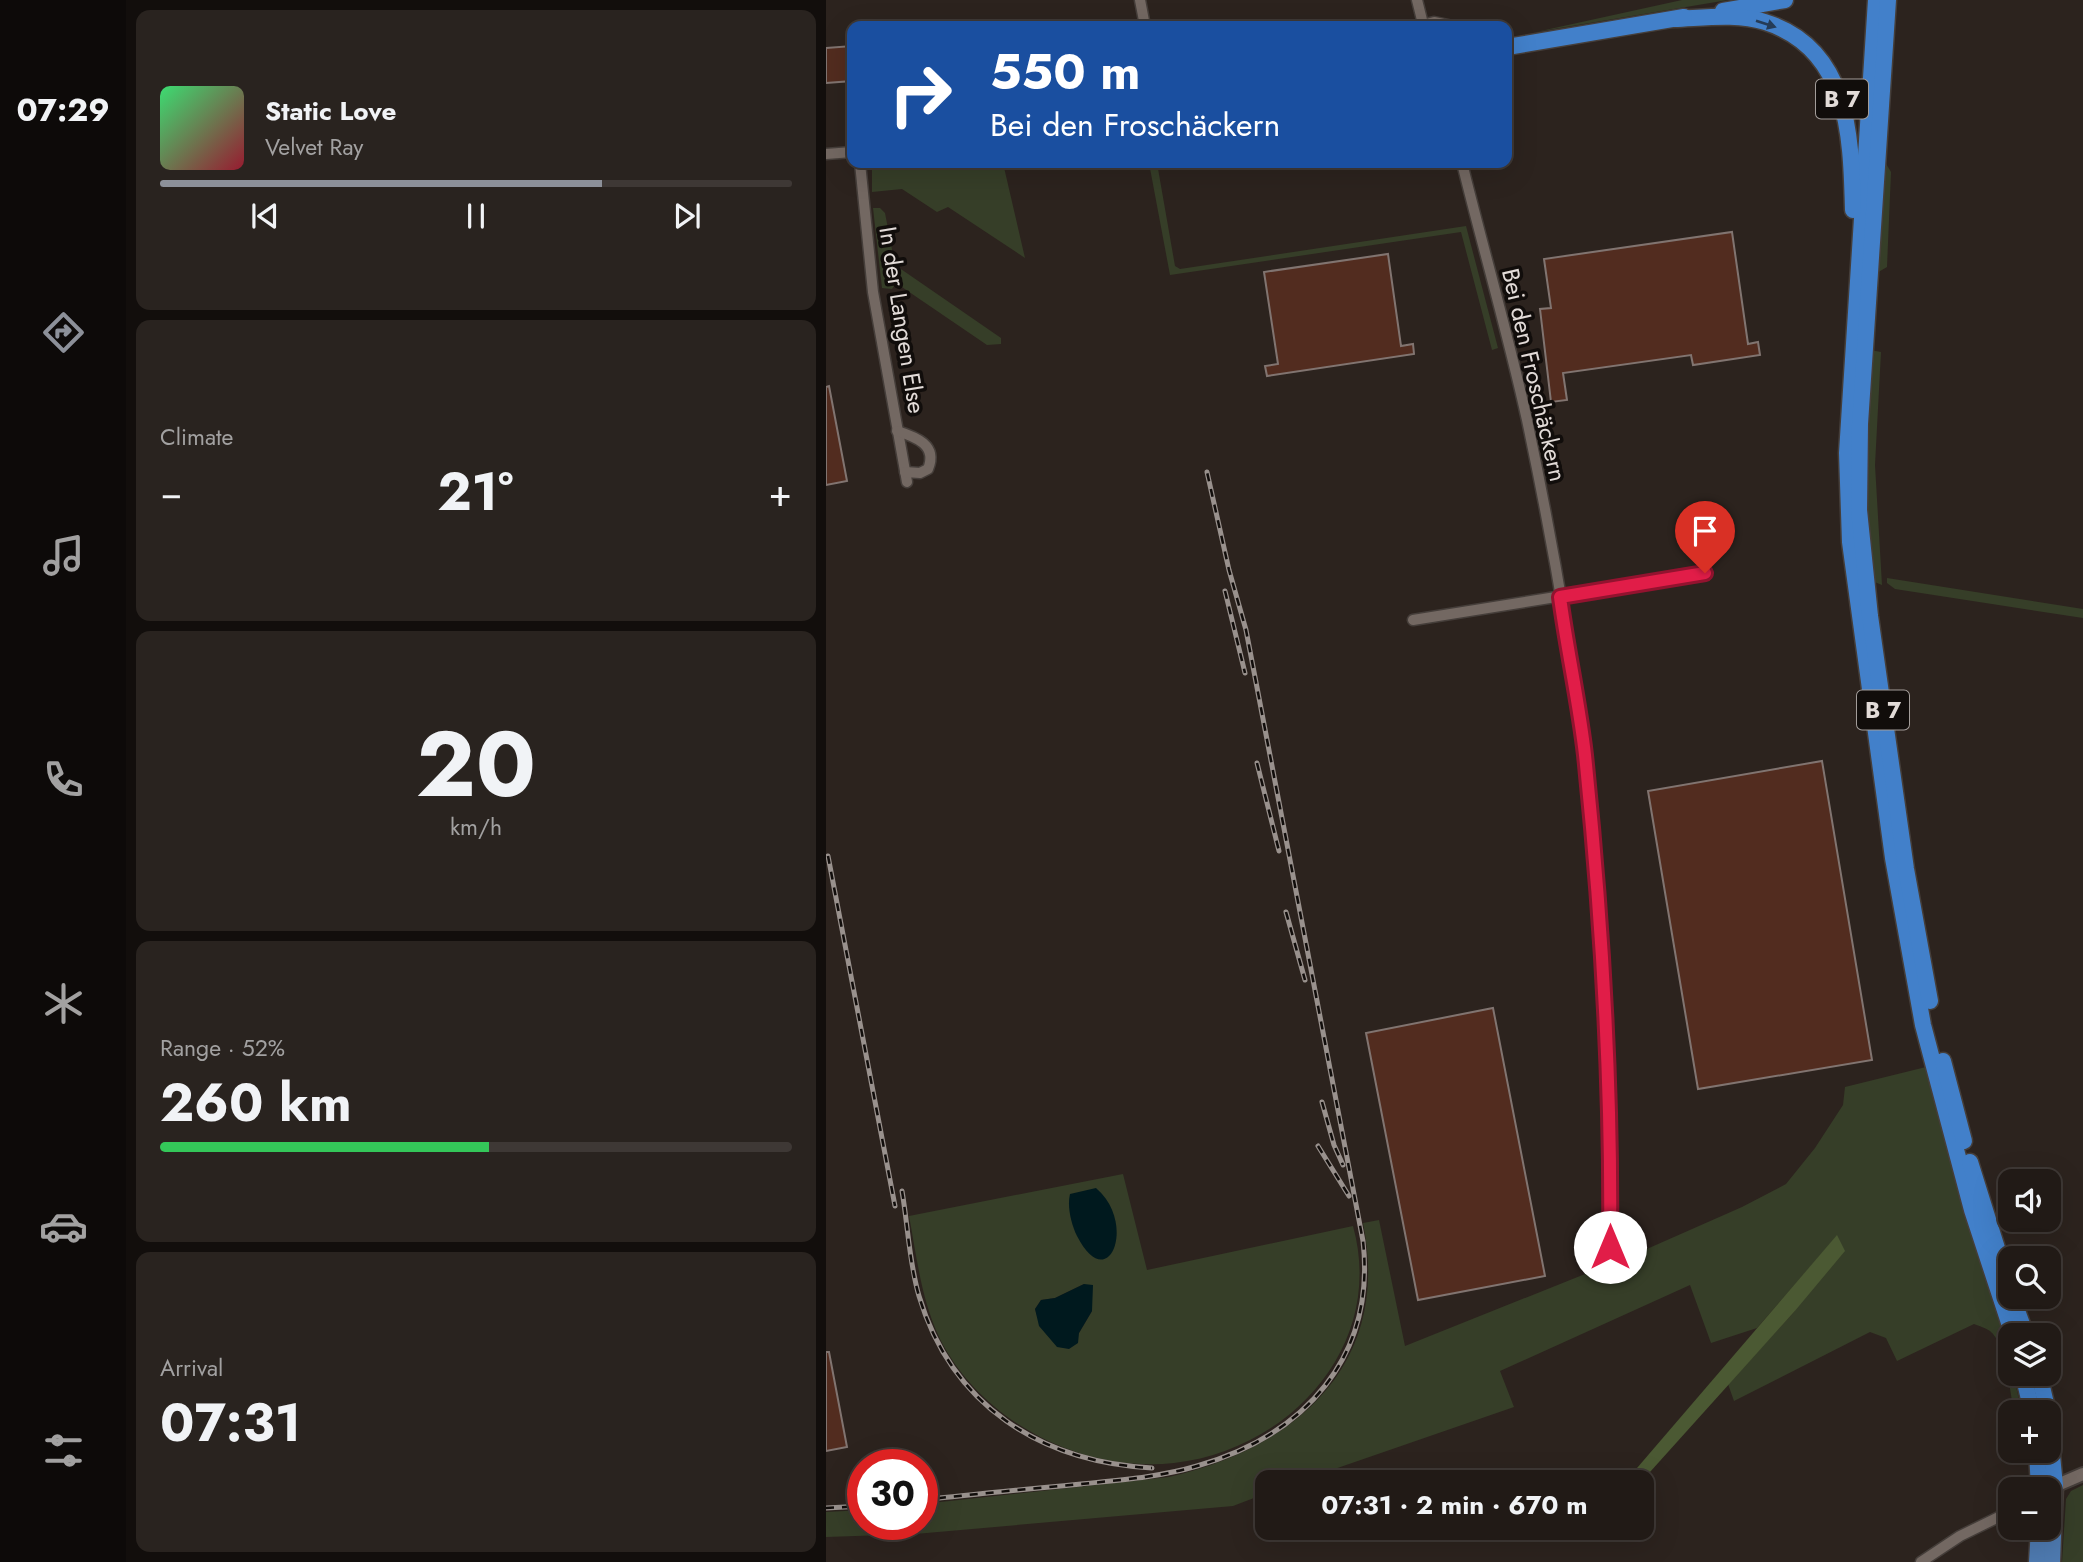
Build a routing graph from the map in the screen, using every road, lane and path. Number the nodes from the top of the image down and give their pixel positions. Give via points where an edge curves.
1 (1140, 0) edge
2 (1417, 0) edge
3 (1757, 0) edge
4 (1785, 0) edge
5 (1876, 0) edge
6 (1888, 0) edge
7 (1674, 19) junction
8 (1144, 21) edge
9 (1420, 21) edge
10 (1512, 46) edge
11 (847, 152) edge
12 (826, 154) edge
13 (861, 168) edge
14 (1463, 168) edge
15 (1856, 303) junction
16 (897, 431) junction
17 (1705, 573) dead end
18 (1560, 597) junction
19 (1413, 620) dead end
20 (1610, 1213) dead end
21 (1998, 1254) edge
22 (2014, 1323) edge
23 (2083, 1474) edge
24 (2061, 1483) edge
25 (1998, 1517) edge
26 (2038, 1540) edge
27 (2051, 1540) edge
28 (1922, 1562) edge
29 (2037, 1562) edge
30 (2052, 1562) edge

1 - 8 street
2 - 9 street
3 - 7 highway
4 - 7 highway
5 - 15 highway, B 7
6 - 21 highway, B 7 via 1860,424 1862,552 1906,869 1933,1020
7 - 10 highway
7 -> 15 highway, B 7 via 1764,22 1801,42 1835,82 1849,132
11 - 12 street
13 - 16 street, In der Langen Else via 873,292
14 - 18 street, Bei den Froschäckern via 1526,418
15 - 22 highway, B 7 via 1848,516 1893,858 1906,942 1943,1108 1972,1210 2006,1313
16 - 16 street, In der Langen Else via 906,477 928,469 928,447 917,437
17 - 18 street
18 - 19 street
18 - 20 street, Bei den Froschäckern via 1582,732 1597,875 1610,1091
23 - 24 street
25 - 28 street
26 - 29 main road
27 - 30 main road

